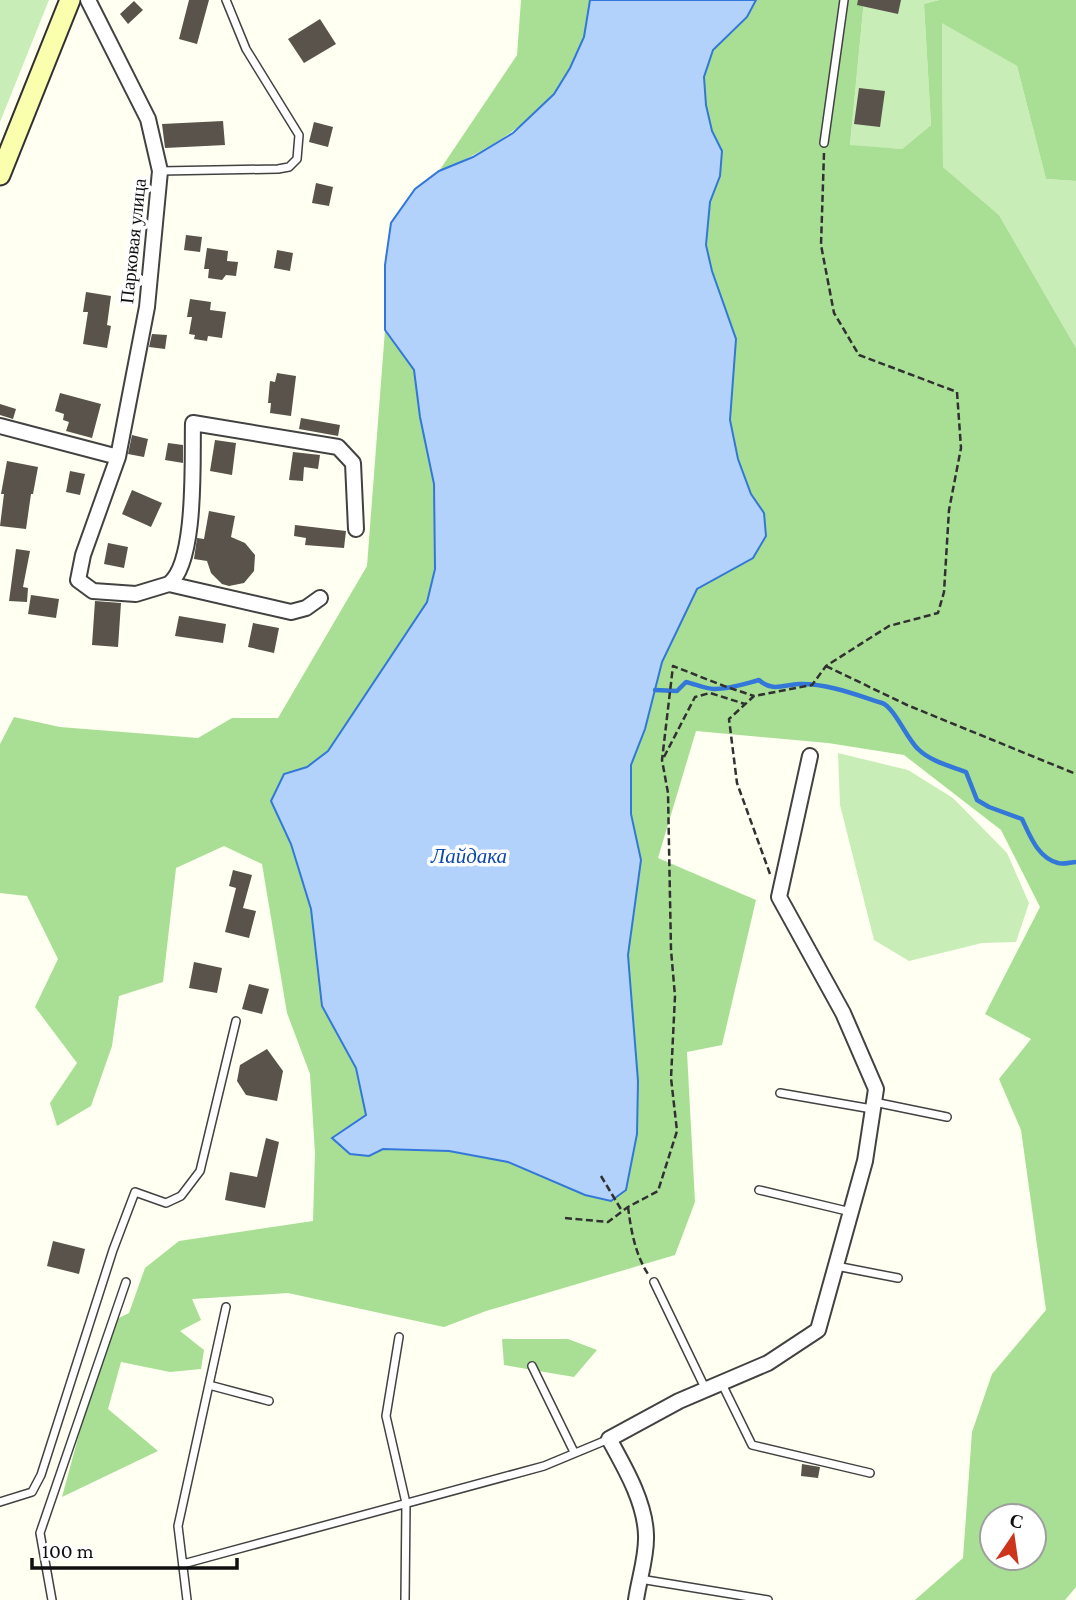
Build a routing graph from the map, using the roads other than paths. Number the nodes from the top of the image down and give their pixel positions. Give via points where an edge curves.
1 (70, 0) edge
2 (88, 0) edge
3 (226, 0) edge
4 (844, 0) edge
5 (824, 143) road end
6 (4, 153) edge
7 (160, 171) junction
8 (0, 175) edge
9 (0, 426) edge
10 (118, 457) junction
11 (355, 529) dead end
12 (169, 584) junction
13 (320, 598) dead end
14 (810, 757) dead end
15 (236, 1021) dead end
16 (780, 1093) dead end
17 (874, 1106) junction
18 (947, 1117) dead end
19 (759, 1190) dead end
20 (852, 1212) junction
21 (836, 1266) junction
22 (898, 1278) dead end
23 (126, 1282) dead end
24 (654, 1282) road end
25 (226, 1307) dead end
26 (399, 1337) dead end
27 (532, 1366) dead end
28 (722, 1384) junction
29 (209, 1385) junction
30 (706, 1390) junction
31 (269, 1401) dead end
32 (609, 1440) junction
33 (574, 1452) junction
34 (870, 1473) dead end
35 (0, 1502) edge
36 (406, 1503) junction
37 (183, 1564) junction
38 (639, 1578) junction
39 (52, 1600) edge
40 (187, 1600) edge
41 (405, 1600) edge
42 (636, 1600) edge
43 (768, 1600) edge

1 - 6 main road
2 - 7 street, Парковая улица via 148,119
3 - 7 lane via 246,49 299,135 297,159 278,169
4 - 5 lane
6 - 8 main road
7 - 10 street, Парковая улица via 147,307
9 - 10 street
10 - 12 street, Парковая улица via 78,580 93,591 136,594
11 - 12 street via 353,463 338,447 193,424 188,541 177,578
12 - 13 street via 291,612
14 - 17 street via 779,897 843,1013 876,1089
15 - 35 lane via 200,1171 181,1196 166,1203 135,1192 41,1475 32,1492
16 - 17 lane
17 - 18 lane
17 - 20 street
19 - 20 lane
20 - 21 street
21 - 22 lane
21 - 28 street via 818,1330 768,1363
23 - 39 lane via 40,1533
24 - 30 lane
25 - 29 lane
26 - 36 lane via 386,1416
27 - 33 lane
28 - 30 street
28 - 34 lane via 752,1445
29 - 31 lane
29 - 37 lane via 178,1526
30 - 32 street
32 - 33 lane
32 - 38 street via 644,1514 646,1539
33 - 36 lane via 544,1466
36 - 37 lane
36 - 41 lane
37 - 40 lane
38 - 42 street
38 - 43 lane

